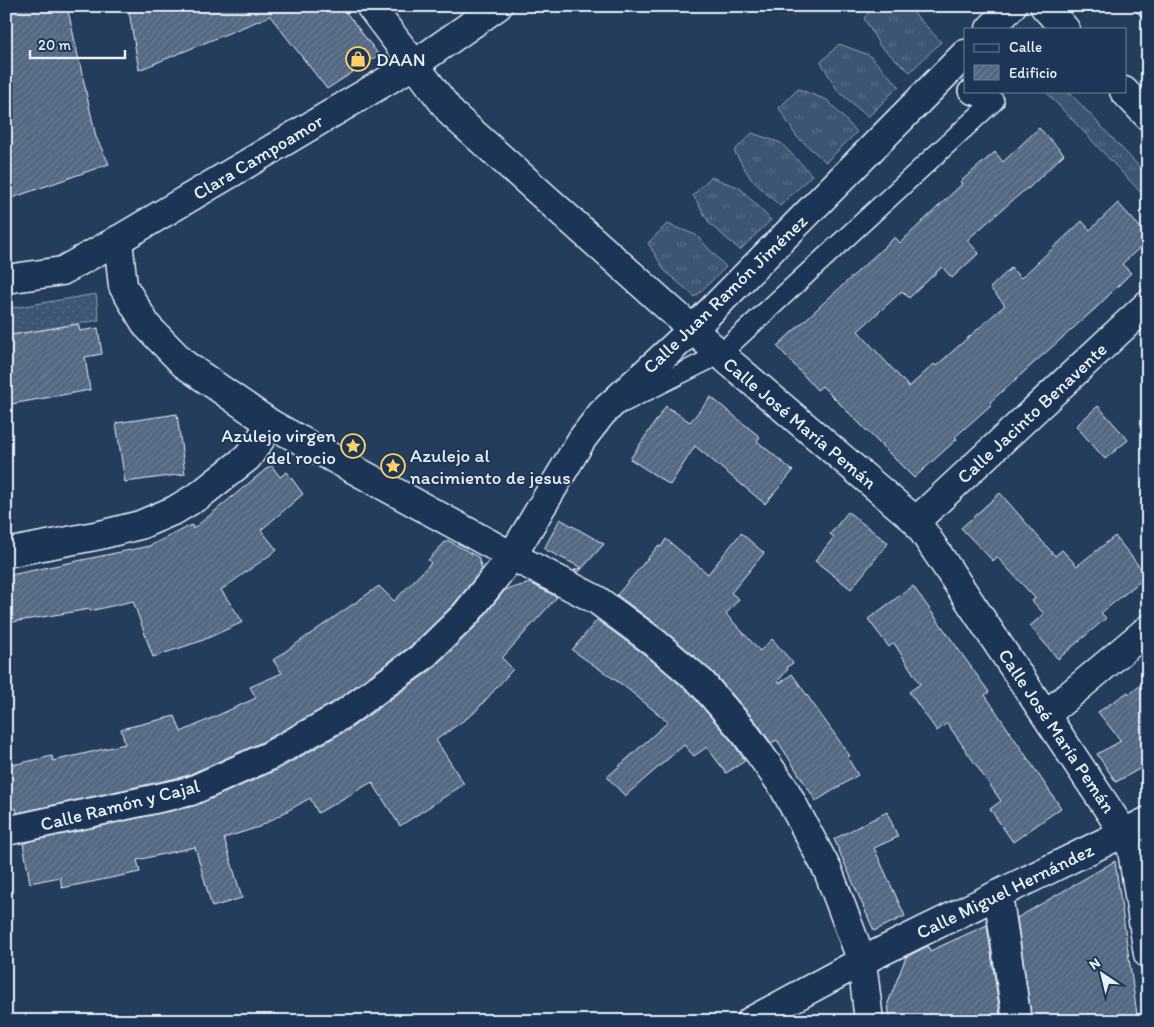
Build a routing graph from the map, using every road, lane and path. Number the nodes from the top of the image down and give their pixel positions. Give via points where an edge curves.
1 (370, 6) edge
2 (498, 6) edge
3 (1012, 6) edge
4 (1044, 6) edge
5 (991, 28) edge
6 (1065, 28) edge
7 (415, 64) junction
8 (960, 71) edge
9 (969, 92) edge
10 (1125, 92) edge
11 (1148, 116) edge
12 (118, 240) junction
13 (6, 279) edge
14 (1148, 304) edge
15 (693, 330) junction
16 (720, 354) junction
17 (602, 413) junction
18 (271, 424) junction
19 (916, 521) junction
20 (6, 553) edge
21 (512, 556) junction
22 (1148, 629) edge
23 (1046, 715) junction
24 (1136, 827) edge
25 (6, 831) edge
26 (998, 894) junction
27 (1148, 954) edge
28 (862, 961) junction
29 (751, 1021) edge
30 (868, 1021) edge
31 (1017, 1021) edge

1 - 7 street, Calle José María Pemán
2 - 7 street, Clara Campoamor
3 - 5 street
4 - 6 street
7 - 12 street, Clara Campoamor
7 - 15 street, Calle José María Pemán via 452,114
8 - 15 street, Calle Juan Ramón Jiménez
9 - 16 lane via 994,101
10 - 11 street
12 - 13 street, Clara Campoamor via 62,271
12 - 18 street via 123,286 147,326 184,364
14 - 19 street, Calle Jacinto Benavente
15 - 16 street, Calle José María Pemán
15 - 17 street, Calle Juan Ramón Jiménez
16 - 17 lane
16 - 19 street, Calle José María Pemán
17 - 21 street, Calle Juan Ramón Jiménez via 582,440
18 - 20 street via 248,458 175,510 140,525
18 - 21 street
19 - 23 street, Calle José María Pemán
21 - 25 street, Calle Ramón y Cajal via 466,614 422,657 342,715 269,756 191,791
21 - 28 street via 597,600 654,642 701,682 746,733 784,788 828,871
22 - 23 street
23 - 24 street, Calle José María Pemán
24 - 26 street, Calle Miguel Hernández
24 - 27 street, Calle José María Pemán via 1132,850
26 - 28 street, Calle Miguel Hernández
26 - 31 street
28 - 29 street, Calle Miguel Hernández
28 - 30 street

